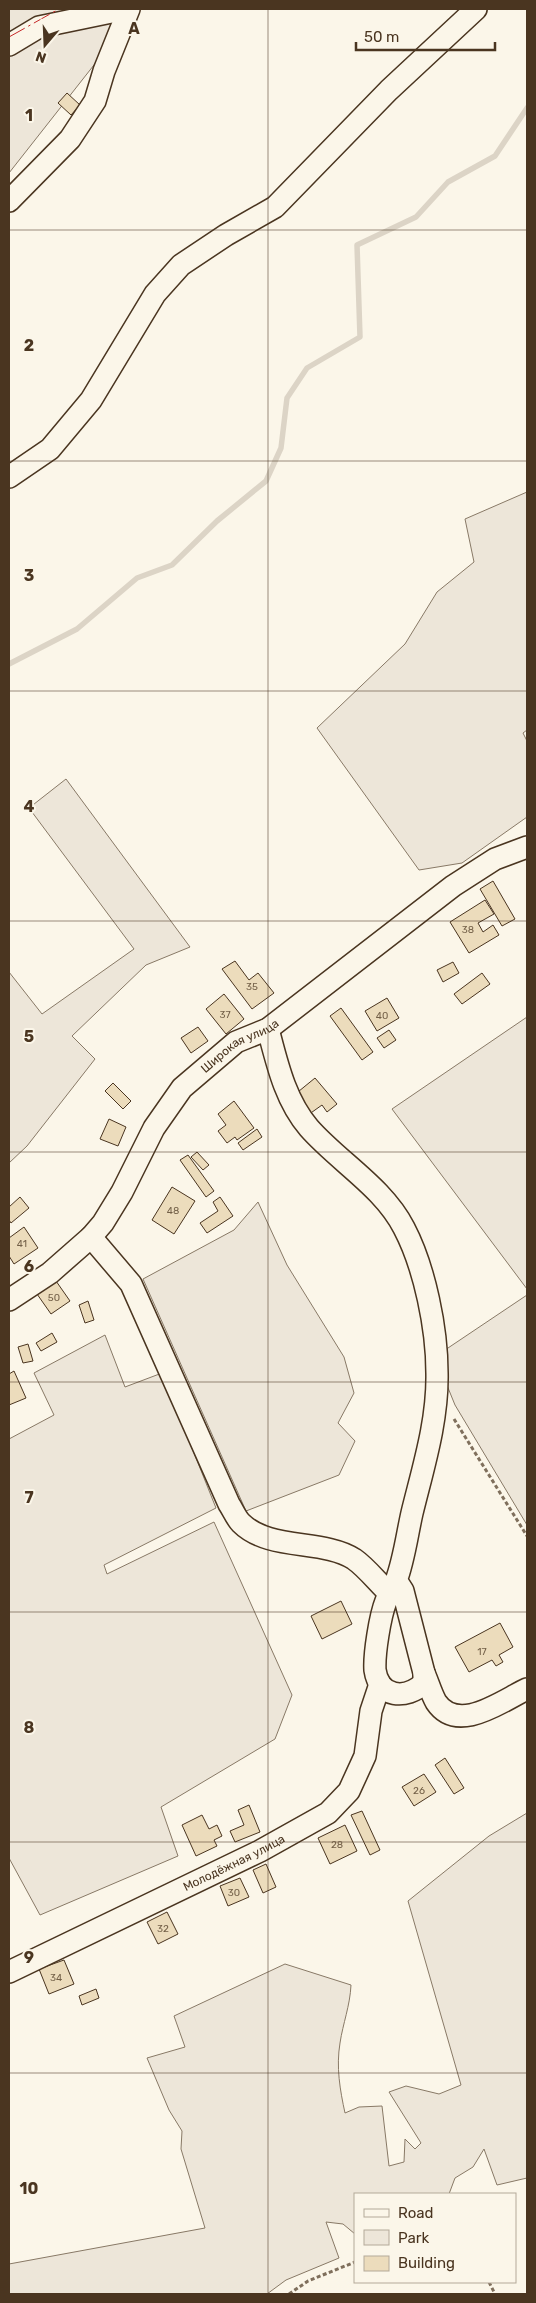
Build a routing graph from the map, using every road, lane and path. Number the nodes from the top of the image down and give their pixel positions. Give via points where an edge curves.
1 (127, 9) edge
2 (476, 9) edge
3 (9, 45) edge
4 (9, 201) edge
5 (9, 477) edge
6 (527, 848) edge
7 (268, 1029) junction
8 (91, 1237) junction
9 (9, 1300) edge
10 (436, 1398) junction
11 (527, 1536) edge
12 (393, 1587) junction
13 (424, 1673) junction
14 (380, 1684) junction
15 (527, 1689) edge
16 (9, 1972) edge
17 (354, 2262) edge
18 (289, 2294) edge

1 - 3 street via 39,27
1 - 4 street via 95,102 70,139
2 - 5 street via 389,90 275,208 226,234 181,266 155,294 91,400 50,449
6 - 7 street, Широкая улица via 495,859 453,886
7 - 8 street, Широкая улица via 236,1042 182,1088 154,1128 113,1207
7 - 10 street via 280,1075 309,1127 383,1198 404,1227 427,1294 437,1373
8 - 9 street, Широкая улица via 50,1273
8 - 12 street via 131,1284 229,1504 241,1524 264,1537 330,1550 353,1559
10 - 11 path via 446,1407
10 - 12 street via 431,1433
12 - 13 street via 403,1591
12 - 14 street via 385,1603 378,1643 376,1670
13 - 14 street via 424,1683 415,1692 404,1695 390,1692
13 - 15 street via 436,1703 450,1713 465,1716 481,1714
14 - 16 street, Молодёжная улица via 371,1711 365,1756 350,1791 328,1813 260,1851
17 - 18 path via 308,2280

